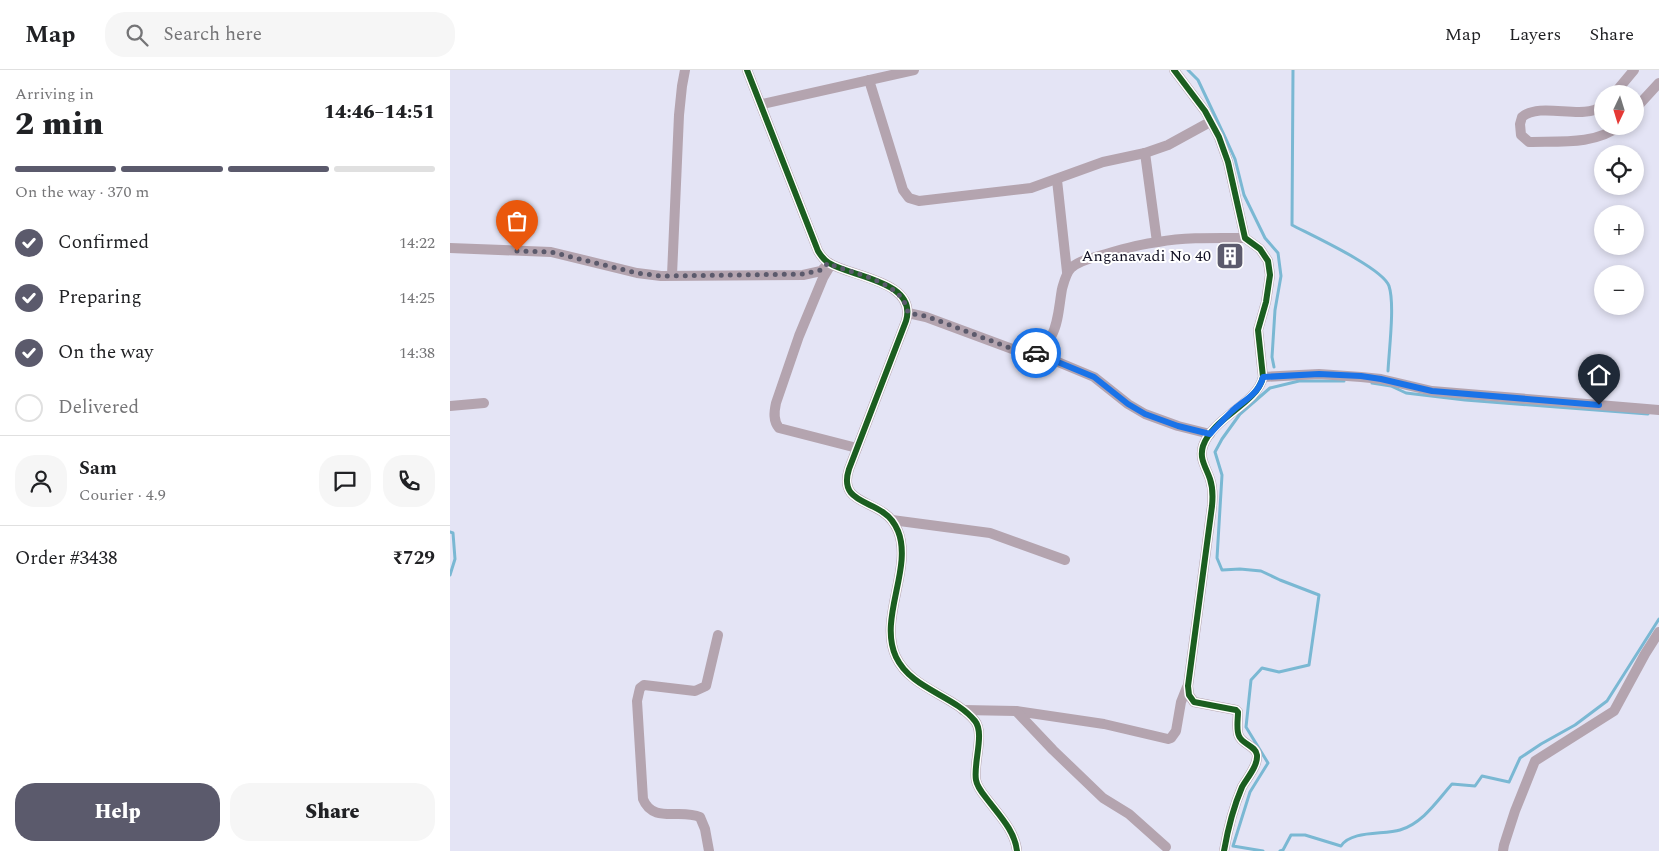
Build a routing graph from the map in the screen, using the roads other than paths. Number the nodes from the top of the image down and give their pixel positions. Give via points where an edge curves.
1 (685, 70) edge
2 (747, 70) edge
3 (914, 70) edge
4 (1174, 70) edge
5 (1634, 70) edge
6 (869, 80) junction
7 (1659, 83) edge
8 (1622, 85) edge
9 (1644, 99) edge
10 (762, 104) junction
11 (1594, 111) edge
12 (1210, 122) junction
13 (1603, 135) edge
14 (1145, 153) junction
15 (1057, 180) junction
16 (1245, 238) junction
17 (1157, 242) junction
18 (450, 248) edge
19 (830, 264) junction
20 (1067, 272) junction
21 (672, 276) junction
22 (908, 313) junction
23 (1034, 352) junction
24 (1263, 377) junction
25 (484, 403) dead end
26 (450, 406) edge
27 (1659, 410) edge
28 (1210, 434) junction
29 (856, 448) junction
30 (892, 520) junction
31 (1065, 560) dead end
32 (1659, 632) edge
33 (718, 635) dead end
34 (1188, 686) junction
35 (962, 710) junction
36 (1016, 711) junction
37 (1166, 847) dead end
38 (708, 851) edge
39 (1017, 851) edge
40 (1224, 851) edge
41 (1503, 851) edge

1 - 21 street via 679,115
2 - 10 street
3 - 6 street
4 - 12 street
5 - 8 street
6 - 10 street
6 - 15 street via 906,196 912,200 1031,188
7 - 9 street
10 - 19 street via 818,251
11 - 13 street via 1531,112 1522,117 1521,136 1529,142
12 - 14 street via 1168,145
12 - 16 street via 1228,162
14 - 15 street via 1103,162
14 - 17 street
15 - 20 street
16 - 17 street via 1187,238
16 - 24 street via 1260,249 1268,261 1270,275 1258,330
17 - 20 street via 1097,257
18 - 21 street via 551,252 637,273
19 - 21 street via 821,270 803,274
19 - 22 street via 888,286 902,299
19 - 29 street via 799,336 776,403 775,422 779,428
20 - 23 street via 1055,329 1051,338
22 - 23 street via 926,316 1023,353
22 - 29 street
23 - 28 street via 1094,377 1145,414
24 - 27 street via 1361,376 1432,391
24 - 28 street via 1254,394
25 - 26 street
28 - 34 street via 1203,446 1202,459 1213,490 1212,506
29 - 30 street via 847,476 850,492
30 - 31 street via 990,533
30 - 35 street via 901,541 890,637 896,658 910,675
32 - 41 street via 1614,711 1535,761
33 - 38 street via 706,686 695,691 644,686 640,688 636,701 646,805 650,810 663,814 700,817 706,829
34 - 36 street via 1180,702 1176,731 1168,739 1104,724
34 - 40 street via 1194,702 1238,712 1239,736 1257,756 1231,814
35 - 36 street
35 - 39 street via 978,727 977,784 1012,833
36 - 37 street via 1103,798 1129,814

